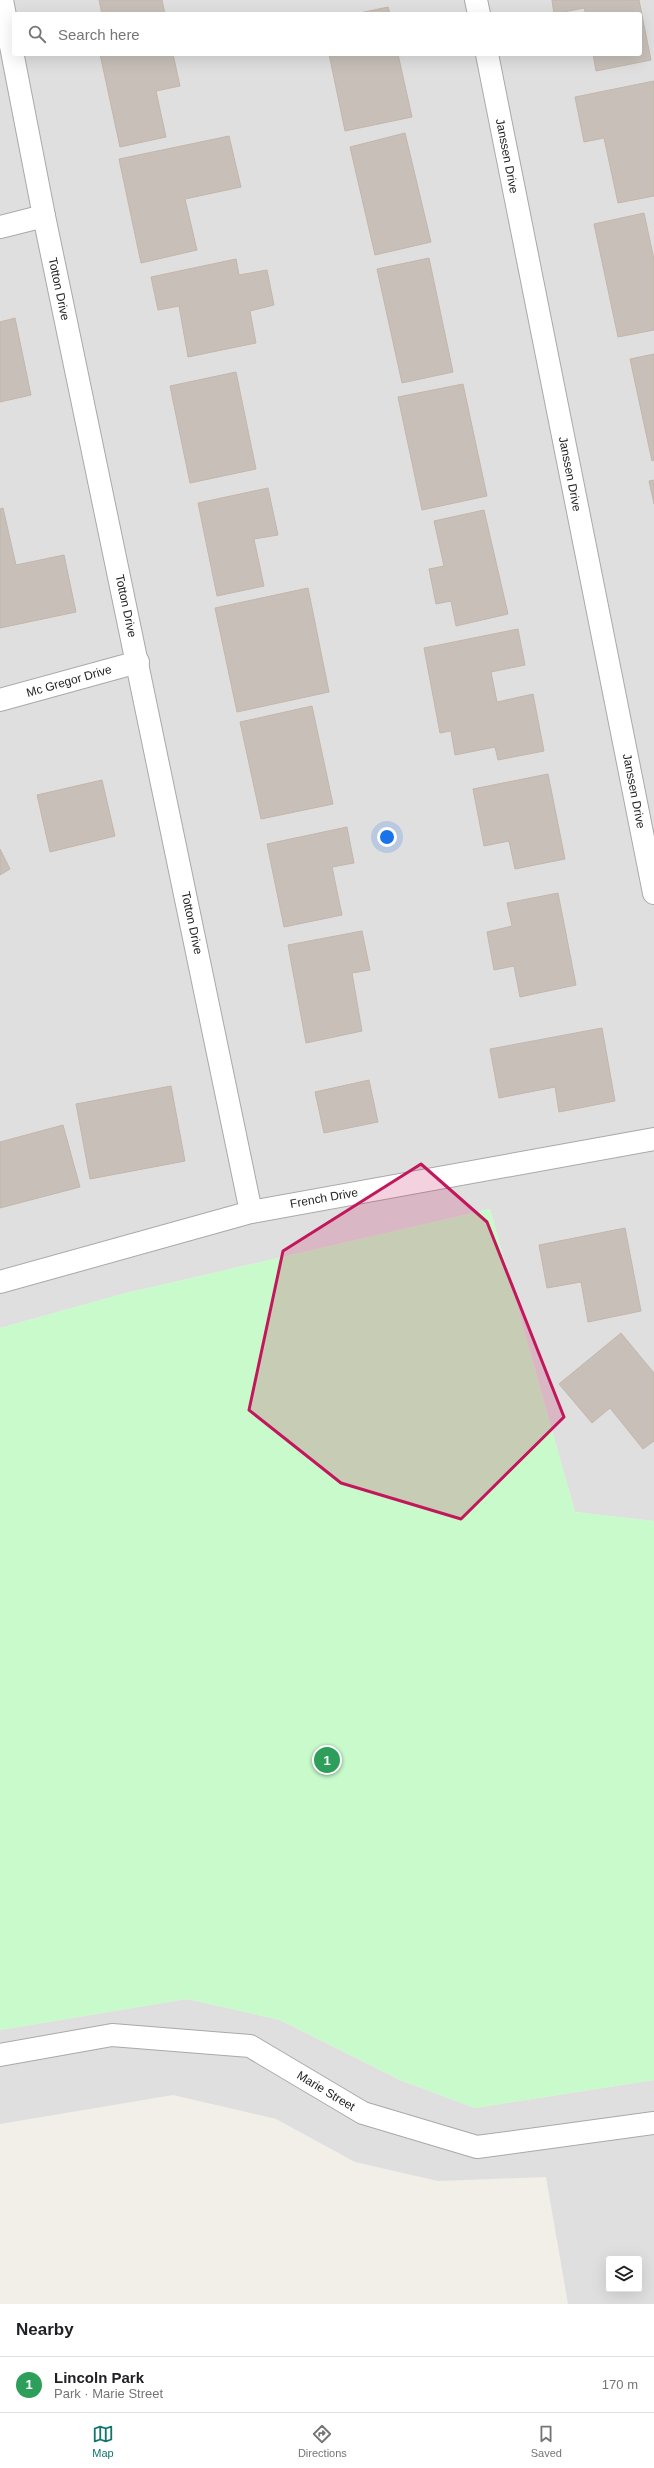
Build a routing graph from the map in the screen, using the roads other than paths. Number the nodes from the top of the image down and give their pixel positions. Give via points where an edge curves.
1 (2, 0) edge
2 (476, 0) edge
3 (479, 12) edge
4 (12, 51) edge
5 (13, 56) edge
6 (487, 56) edge
7 (44, 216) junction
8 (0, 228) edge
9 (138, 662) junction
10 (0, 700) edge
11 (654, 893) edge
12 (654, 1139) edge
13 (251, 1212) junction
14 (0, 1282) edge
15 (0, 2055) edge
16 (654, 2123) edge

1 - 4 street, Totton Drive
2 - 3 street
5 - 7 street, Totton Drive
6 - 11 street, Janssen Drive
7 - 8 street
7 - 9 street, Totton Drive
9 - 10 street, Mc Gregor Drive
9 - 13 street, Totton Drive
12 - 13 street, French Drive
13 - 14 street, French Drive
15 - 16 street, Marie Street via 112,2035 250,2046 363,2113 477,2147

